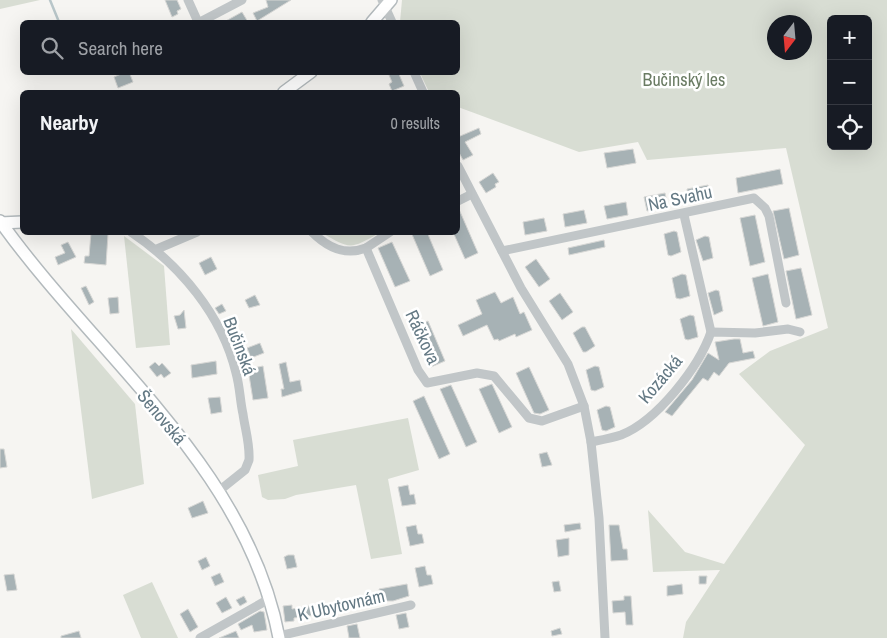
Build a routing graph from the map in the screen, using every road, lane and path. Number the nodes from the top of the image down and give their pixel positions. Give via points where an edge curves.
1 (188, 0) edge
2 (242, 0) edge
3 (386, 3) edge
4 (198, 20) edge
5 (203, 20) edge
6 (373, 20) edge
7 (391, 20) edge
8 (307, 75) edge
9 (415, 75) edge
10 (287, 90) edge
11 (422, 90) edge
12 (460, 170) edge
13 (472, 194) junction
14 (460, 200) edge
15 (684, 215) junction
16 (0, 222) edge
17 (20, 222) edge
18 (136, 235) edge
19 (189, 235) edge
20 (316, 235) edge
21 (386, 235) edge
22 (366, 248) junction
23 (157, 249) junction
24 (502, 252) junction
25 (786, 303) dead end
26 (712, 332) junction
27 (800, 332) dead end
28 (584, 406) junction
29 (591, 442) junction
30 (220, 490) junction
31 (269, 599) junction
32 (411, 605) dead end
33 (279, 637) edge
34 (200, 638) edge
35 (605, 638) edge

1 - 4 street
2 - 5 street
3 - 6 main road
3 - 7 street
8 - 10 main road
9 - 11 street
12 - 13 street
13 - 14 street
13 - 24 street
15 - 24 street, Na Svahu
15 - 25 street, Na Svahu via 754,198 769,216
15 - 26 street
16 - 17 main road
16 - 30 main road, Šenovská
18 - 23 street, Bučinská
19 - 23 street
20 - 22 street via 329,246 344,252
21 - 22 street
22 - 28 street, Ráčkova via 418,370 428,383 477,373 494,376 529,418 542,421
23 - 30 street, Bučinská via 202,301 223,337 236,371 249,460 245,470
24 - 28 street via 568,364
26 - 27 street via 755,333 788,329
26 - 29 street, Kozácká via 699,357 658,409 622,435
28 - 29 street
29 - 35 street via 600,518
30 - 31 main road, Šenovská via 250,549
31 - 33 main road, Šenovská
31 - 34 street
32 - 33 street, K Ubytovnám

